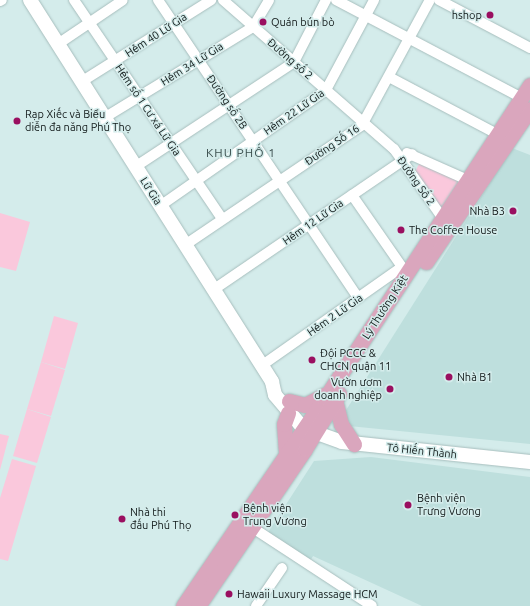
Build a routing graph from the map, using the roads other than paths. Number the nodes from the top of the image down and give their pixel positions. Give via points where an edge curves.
1 (74, 0) edge
2 (123, 0) edge
3 (158, 0) edge
4 (210, 0) edge
5 (223, 0) edge
6 (269, 0) edge
7 (326, 0) edge
8 (336, 0) edge
9 (374, 0) edge
10 (430, 0) edge
11 (439, 0) edge
12 (32, 1) edge
13 (366, 16) junction
14 (90, 23) junction
15 (173, 23) junction
16 (253, 26) junction
17 (410, 39) junction
18 (58, 44) junction
19 (530, 48) edge
20 (198, 60) junction
21 (115, 61) junction
22 (294, 62) junction
23 (389, 77) junction
24 (82, 82) junction
25 (326, 90) junction
26 (139, 97) junction
27 (527, 97) edge
28 (229, 105) junction
29 (104, 118) junction
30 (362, 125) junction
31 (499, 135) junction
32 (253, 141) junction
33 (171, 144) junction
34 (394, 149) junction
35 (412, 154) junction
36 (402, 161) junction
37 (135, 167) junction
38 (197, 180) junction
39 (280, 180) junction
40 (474, 183) junction
41 (352, 195) junction
42 (160, 206) junction
43 (222, 219) junction
44 (447, 225) junction
45 (309, 226) junction
46 (185, 245) junction
47 (405, 269) junction
48 (213, 290) junction
49 (358, 298) junction
50 (261, 366) junction
51 (334, 394) junction
52 (298, 419) junction
53 (354, 444) junction
54 (286, 453) junction
55 (530, 462) edge
56 (253, 528) junction
57 (282, 568) dead end
58 (197, 602) edge
59 (256, 606) edge
60 (372, 606) edge

1 - 14 street, Hẻm số 1 Cư xá Lữ Gia
2 - 14 street
3 - 15 street, Đường số 2B
4 - 15 street, Hẻm 40 Lữ Gia
5 - 16 street, Đường số 2
6 - 16 street, Hẻm 34 Lữ Gia
7 - 22 street
8 - 13 street
9 - 13 street, Hẻm 22 Lữ Gia
10 - 17 street, Đường Số 16
11 - 19 street
12 - 18 main road, Lữ Gia
13 - 17 street
13 - 25 street, Hẻm 22 Lữ Gia
14 - 18 street
14 - 21 street, Hẻm số 1 Cư xá Lữ Gia
15 - 20 street, Đường số 2B
15 - 21 street, Hẻm 40 Lữ Gia
16 - 20 street, Hẻm 34 Lữ Gia
16 - 22 street, Đường số 2
17 - 23 street, Đường Số 16
17 - 27 street
18 - 24 main road, Lữ Gia
20 - 26 street, Hẻm 34 Lữ Gia
20 - 28 street, Đường số 2B
21 - 24 street, Hẻm 40 Lữ Gia
21 - 26 street, Hẻm số 1 Cư xá Lữ Gia
22 - 25 street, Đường số 2
22 - 28 street
23 - 30 street, Đường Số 16
23 - 31 street
24 - 29 main road, Lữ Gia
25 - 30 street, Đường số 2
25 - 32 street, Hẻm 22 Lữ Gia
26 - 29 street, Hẻm 34 Lữ Gia
26 - 33 street, Hẻm số 1 Cư xá Lữ Gia
27 - 31 main road, Lý Thường Kiệt
27 - 40 main road, Lý Thường Kiệt
28 - 32 street, Đường số 2B
28 - 33 street
29 - 37 main road, Lữ Gia
30 - 34 street, Đường số 2
30 - 39 street, Đường Số 16
31 - 40 main road, Lý Thường Kiệt
32 - 38 street, Hẻm 22 Lữ Gia
32 - 39 street, Đường số 2B
33 - 37 street
33 - 38 street, Hẻm số 1 Cư xá Lữ Gia
34 - 35 street, Đường Số 2
34 - 36 street, Đường Số 2
35 - 36 street, Hẻm 12 Lữ Gia
35 - 40 street, Đường Số 2
36 - 41 street, Hẻm 12 Lữ Gia
36 - 44 street, Đường Số 2
37 - 42 main road, Lữ Gia
38 - 42 street, Hẻm 22 Lữ Gia
38 - 43 street, Hẻm số 1 Cư xá Lữ Gia
39 - 43 street, Đường Số 16
39 - 45 street, Đường số 2B
40 - 44 main road, Lý Thường Kiệt
41 - 45 street, Hẻm 12 Lữ Gia
41 - 47 street
42 - 46 main road, Lữ Gia
43 - 46 street, Đường Số 16
44 - 47 main road, Lý Thường Kiệt
44 - 51 main road, Lý Thường Kiệt
45 - 48 street, Hẻm 12 Lữ Gia
45 - 49 street, Đường số 2B
46 - 48 main road, Lữ Gia
47 - 49 street, Hẻm 2 Lữ Gia
47 - 51 main road, Lý Thường Kiệt
48 - 50 main road, Lữ Gia
49 - 50 street, Hẻm 2 Lữ Gia
50 - 52 main road, Lữ Gia via 272,382 275,395
51 - 52 main road, Lý Thường Kiệt
51 - 52 main road via 309,404
51 - 53 main road via 342,424
52 - 53 main road, Tô Hiến Thành
52 - 54 main road, Lý Thường Kiệt
52 - 54 main road via 284,424
52 - 56 main road, Lý Thường Kiệt
53 - 55 main road, Tô Hiến Thành
54 - 58 main road, Lý Thường Kiệt
56 - 58 main road, Lý Thường Kiệt
56 - 60 street
57 - 59 street

